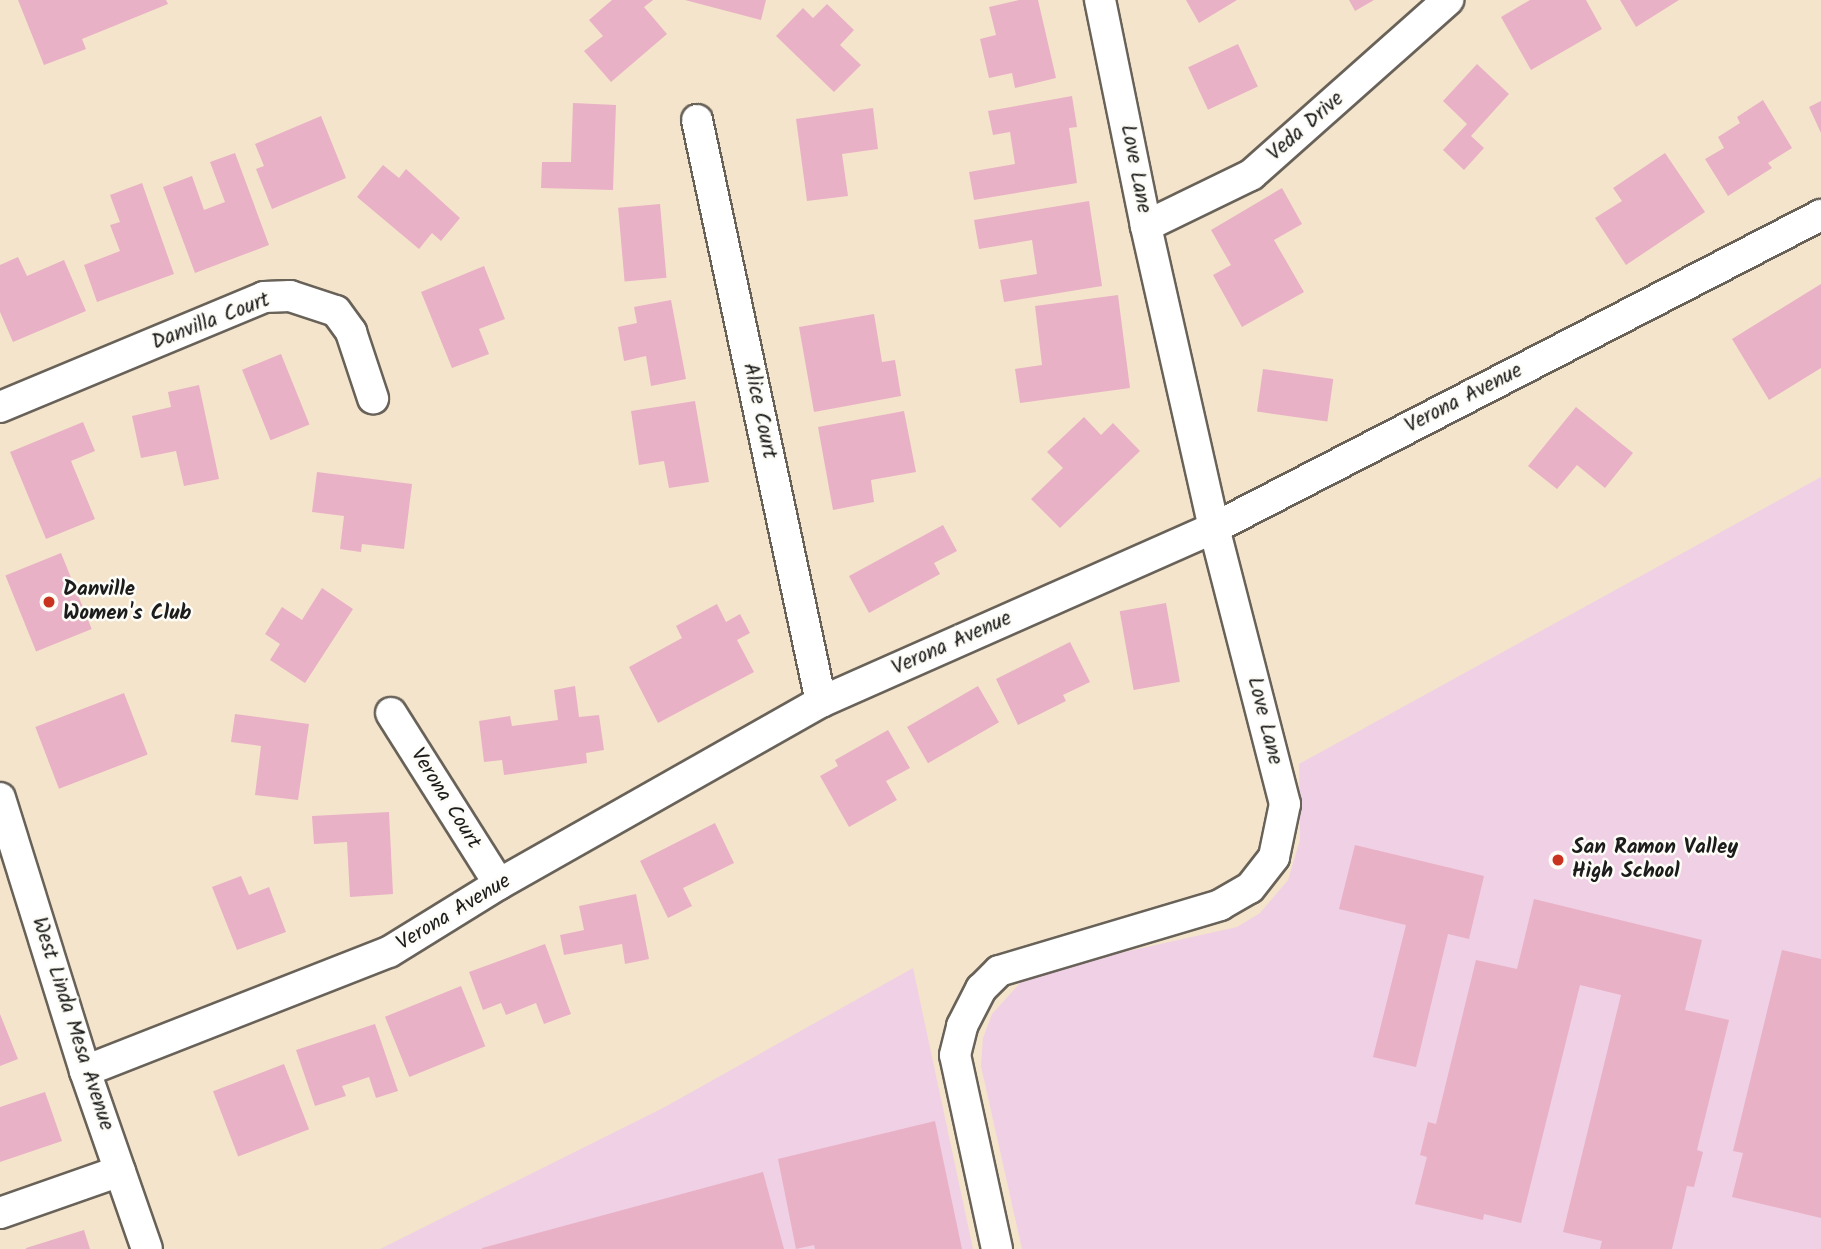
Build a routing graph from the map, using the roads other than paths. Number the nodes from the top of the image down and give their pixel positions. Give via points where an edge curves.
1 (1100, 0) edge
2 (1448, 0) edge
3 (697, 120) dead end
4 (1821, 215) edge
5 (1146, 226) junction
6 (373, 398) dead end
7 (0, 407) edge
8 (1214, 528) junction
9 (821, 702) junction
10 (391, 713) dead end
11 (0, 800) edge
12 (499, 884) junction
13 (85, 1071) junction
14 (120, 1171) junction
15 (0, 1213) edge
16 (147, 1249) edge
17 (997, 1249) edge

1 - 5 street, Love Lane
2 - 5 street, Veda Drive via 1251,175
3 - 9 street, Alice Court
4 - 8 street, Verona Avenue
5 - 8 street, Love Lane
6 - 7 street, Danvilla Court via 351,332 336,311 290,296 264,297
8 - 9 street, Verona Avenue
8 - 17 street, Love Lane via 1285,804 1280,838 1265,872 1250,888 1220,905 999,971 981,989 962,1026 955,1055
9 - 12 street, Verona Avenue
10 - 12 street, Verona Court
11 - 13 street, West Linda Mesa Avenue
12 - 13 street, Verona Avenue via 389,952
13 - 14 street, West Linda Mesa Avenue
14 - 15 street
14 - 16 street, West Linda Mesa Avenue

